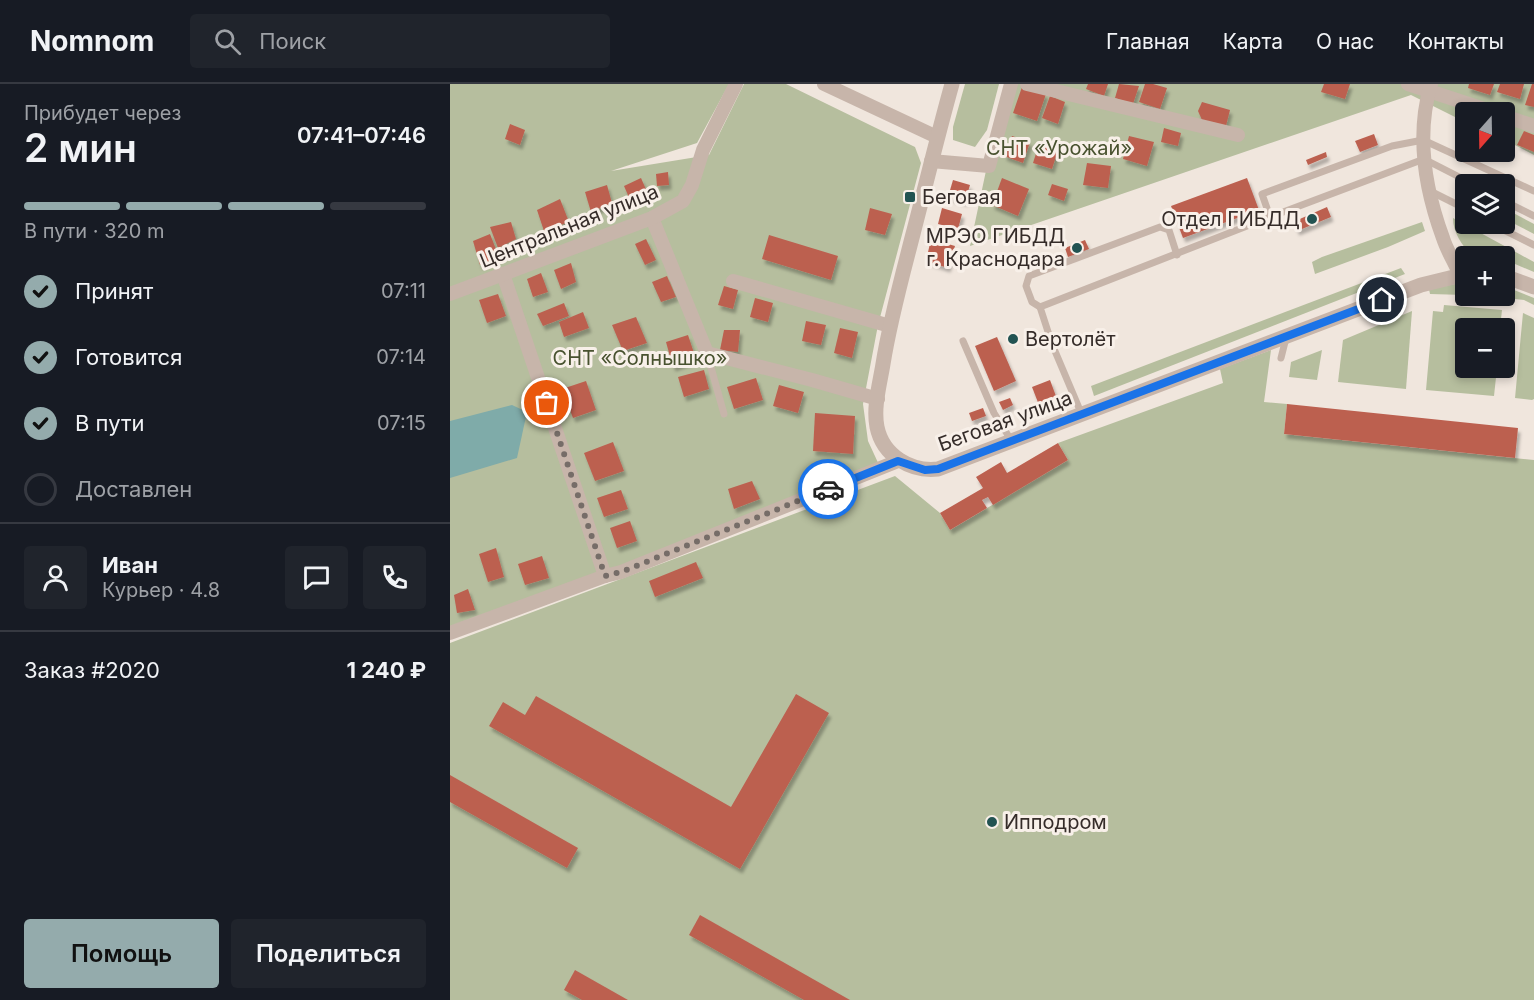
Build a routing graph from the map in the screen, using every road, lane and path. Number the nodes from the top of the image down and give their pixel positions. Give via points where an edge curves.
1 (736, 84) edge
2 (824, 84) edge
3 (952, 84) edge
4 (1011, 84) edge
5 (1027, 84) edge
6 (1408, 84) edge
7 (1429, 92) edge
8 (1461, 102) edge
9 (1515, 120) edge
10 (1534, 126) edge
11 (1238, 135) dead end
12 (938, 137) junction
13 (1423, 140) junction
14 (1424, 159) junction
15 (931, 161) junction
16 (1455, 175) edge
17 (1428, 190) junction
18 (1534, 191) edge
19 (1455, 204) edge
20 (1515, 206) edge
21 (1534, 216) edge
22 (1270, 217) junction
23 (651, 218) junction
24 (1512, 234) edge
25 (1534, 245) edge
26 (1177, 255) junction
27 (1455, 262) edge
28 (503, 274) junction
29 (1455, 277) edge
30 (1515, 280) edge
31 (733, 281) dead end
32 (1534, 287) edge
33 (450, 294) edge
34 (1040, 307) junction
35 (890, 326) junction
36 (1286, 337) junction
37 (963, 341) dead end
38 (707, 353) junction
39 (1281, 358) dead end
40 (878, 399) junction
41 (724, 414) dead end
42 (1082, 415) junction
43 (1013, 442) junction
44 (898, 461) junction
45 (605, 576) junction
46 (450, 633) edge

1 - 23 street, Центральная улица via 683,201
2 - 12 street
3 - 12 street
4 - 15 street via 989,166
5 - 11 street
6 - 7 street
7 - 8 street
7 - 13 street
9 - 10 street
12 - 15 street
13 - 14 street
13 - 18 lane
13 - 22 lane via 1392,146 1262,194
14 - 16 lane
14 - 17 street
14 - 22 lane
15 - 35 street
17 - 19 lane
17 - 27 street via 1443,240
20 - 21 lane
22 - 26 lane
23 - 28 street, Центральная улица
23 - 38 street
24 - 25 lane
26 - 34 lane
26 - 34 lane via 1169,230 1161,227 1029,276 1026,286 1032,302
28 - 33 street, Центральная улица
28 - 45 street
29 - 36 street, Беговая улица via 1421,285
30 - 32 street
31 - 35 street
34 - 42 lane
35 - 40 street
36 - 39 lane
36 - 42 street, Беговая улица
37 - 43 lane via 994,413
38 - 40 street
38 - 41 lane
40 - 44 street via 877,427
42 - 43 street, Беговая улица
43 - 44 street, Беговая улица via 938,469 925,470
44 - 45 street
45 - 46 street

